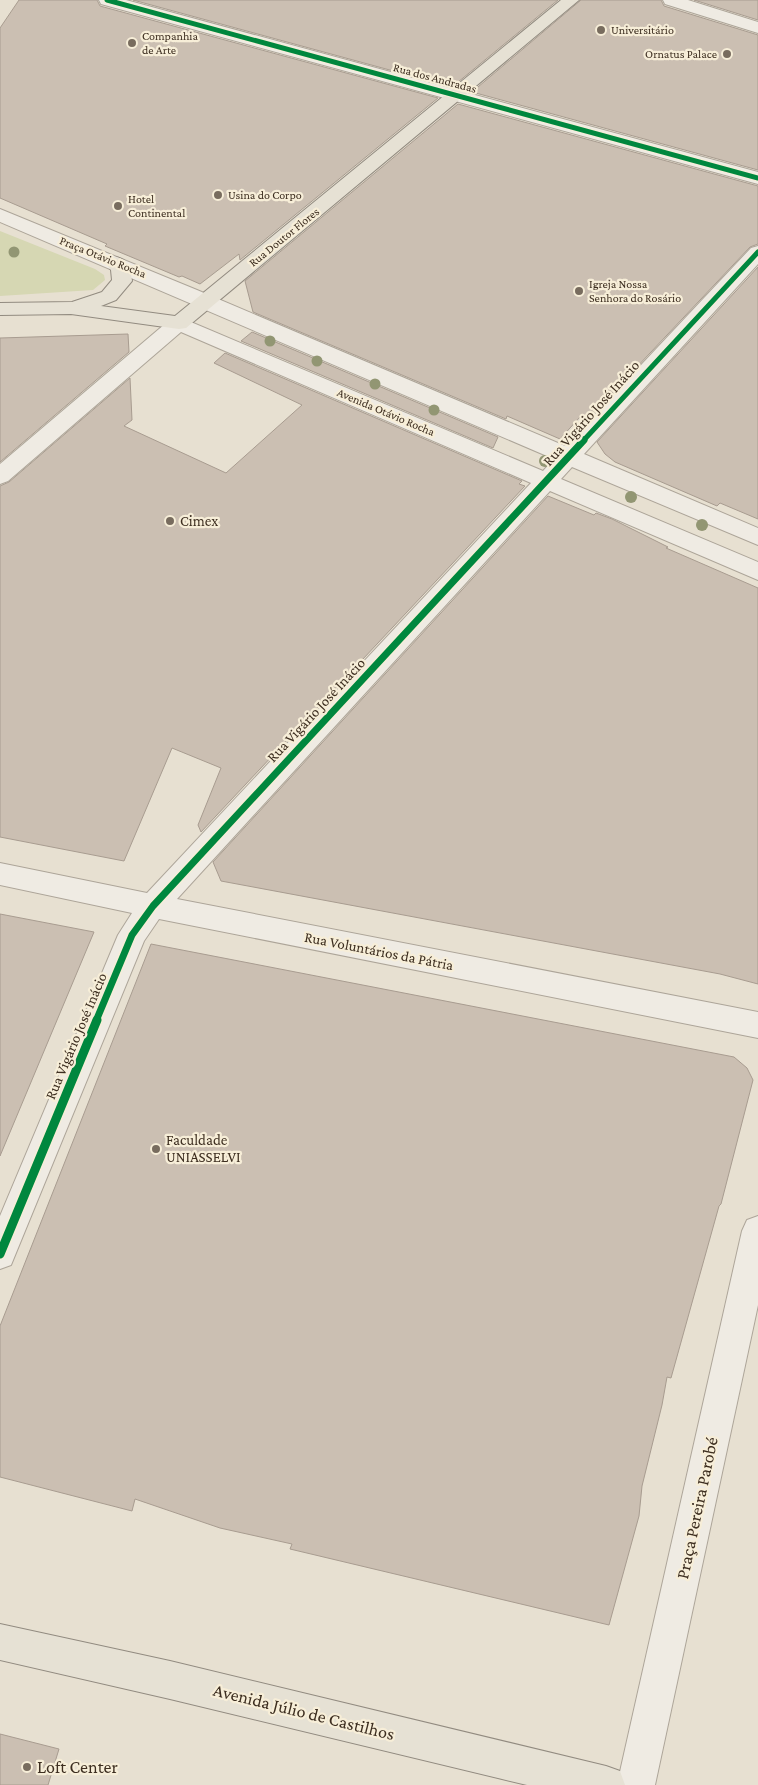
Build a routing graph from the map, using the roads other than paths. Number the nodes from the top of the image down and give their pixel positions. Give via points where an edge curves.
1 (107, 0) edge
2 (570, 0) edge
3 (671, 0) edge
4 (758, 28) edge
5 (456, 95) junction
6 (758, 178) edge
7 (0, 215) edge
8 (758, 252) edge
9 (115, 262) junction
10 (207, 300) junction
11 (71, 308) junction
12 (0, 309) edge
13 (180, 323) junction
14 (569, 457) junction
15 (0, 476) edge
16 (547, 482) junction
17 (758, 537) edge
18 (758, 572) edge
19 (0, 874) edge
20 (154, 906) junction
21 (758, 1025) edge
22 (758, 1232) edge
23 (0, 1254) edge
24 (0, 1642) edge
25 (606, 1785) edge
26 (636, 1785) edge

1 - 5 street, Rua dos Andradas
2 - 5 main road, Rua Doutor Flores
3 - 4 street
5 - 6 street, Rua dos Andradas
5 - 10 main road, Rua Doutor Flores
7 - 9 street, Praça Otávio Rocha
8 - 14 street, Rua Vigário José Inácio
9 - 10 street, Praça Otávio Rocha
9 - 11 main road via 121,269 122,281 113,291 97,301
10 - 13 main road, Rua Doutor Flores
10 - 14 street
11 - 12 main road, Avenida Otávio Rocha
11 - 13 main road, Avenida Otávio Rocha
13 - 15 street, Rua Doutor Flores
13 - 16 street, Avenida Otávio Rocha
14 - 16 street, Rua Vigário José Inácio
14 - 17 street
16 - 18 street, Avenida Otávio Rocha
16 - 20 street, Rua Vigário José Inácio
19 - 20 street, Rua Voluntários da Pátria
20 - 21 street, Rua Voluntários da Pátria
20 - 23 street, Rua Vigário José Inácio via 132,935
22 - 26 street, Praça Pereira Parobé
24 - 25 main road, Avenida Júlio de Castilhos

